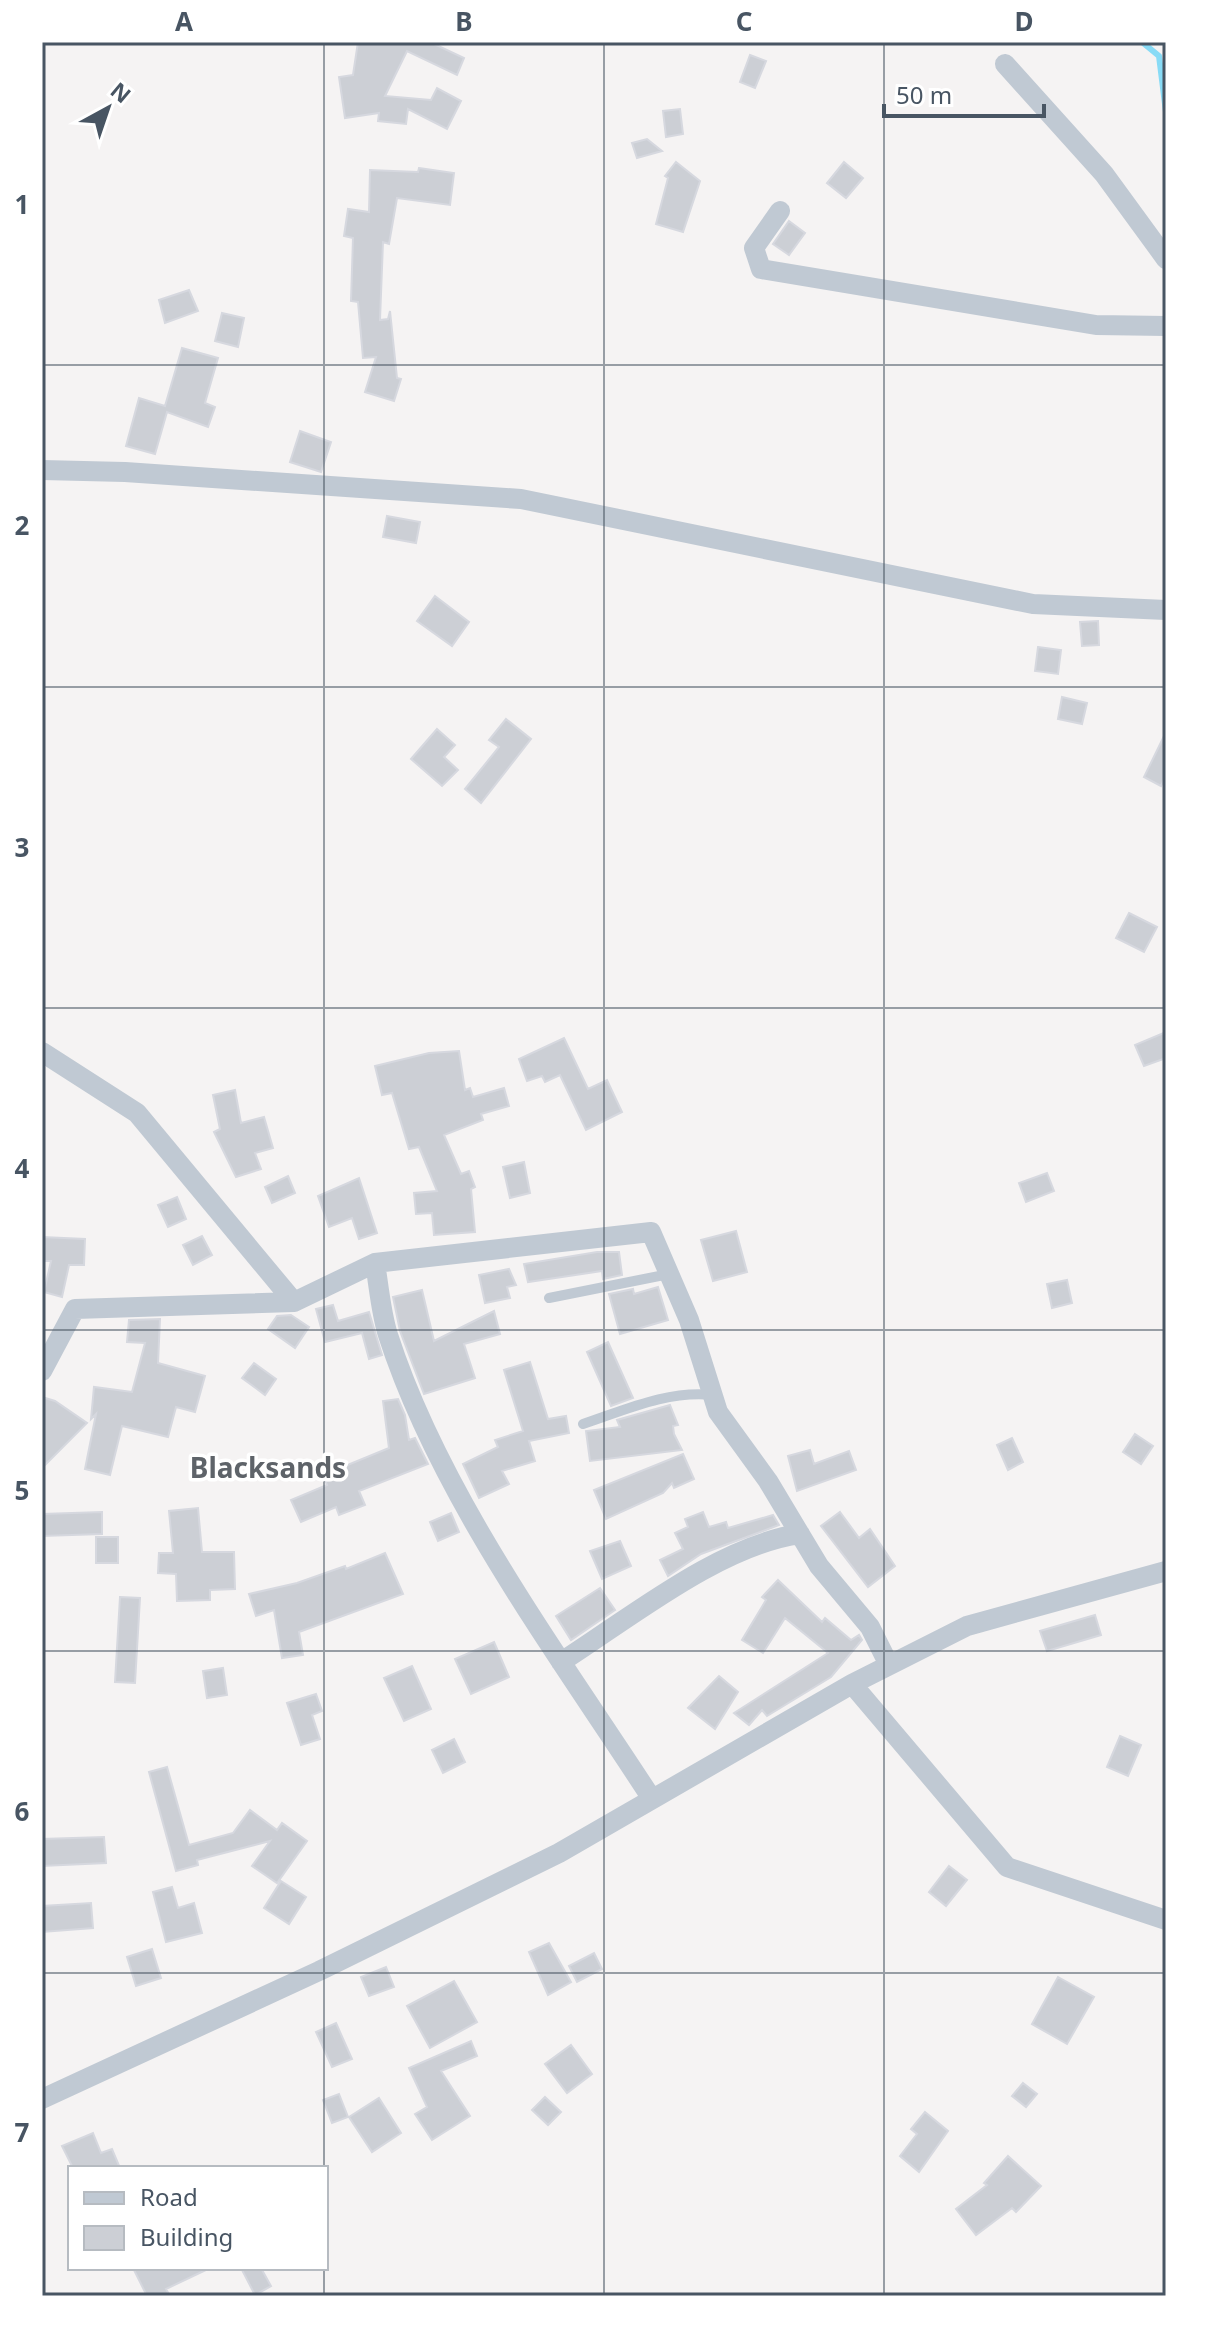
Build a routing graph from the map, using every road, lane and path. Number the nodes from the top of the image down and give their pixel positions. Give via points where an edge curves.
1 (1005, 64) dead end
2 (780, 211) dead end
3 (1166, 259) edge
4 (1166, 326) edge
5 (42, 470) edge
6 (1166, 610) edge
7 (42, 1052) edge
8 (375, 1263) junction
9 (669, 1274) junction
10 (549, 1298) dead end
11 (294, 1302) junction
12 (42, 1371) edge
13 (713, 1395) junction
14 (583, 1424) dead end
15 (800, 1534) junction
16 (1166, 1571) edge
17 (561, 1662) junction
18 (889, 1665) junction
19 (852, 1684) junction
20 (652, 1799) junction
21 (1166, 1920) edge
22 (42, 2099) edge

1 - 3 street via 1104,174
2 - 4 street via 754,248 761,269 1096,325
5 - 6 street via 521,499 1033,604
7 - 11 street via 137,1113
8 - 9 street via 651,1232
8 - 11 street
8 - 17 street via 387,1332 409,1391 486,1538
9 - 10 lane
9 - 13 street
11 - 12 street via 75,1309
13 - 14 lane via 657,1400
13 - 15 street via 718,1412
15 - 17 street via 737,1552
15 - 18 street via 819,1566 870,1627
16 - 18 street via 967,1626
17 - 20 street
18 - 19 street
19 - 20 street
19 - 21 street via 1007,1867
20 - 22 street via 531,1867

